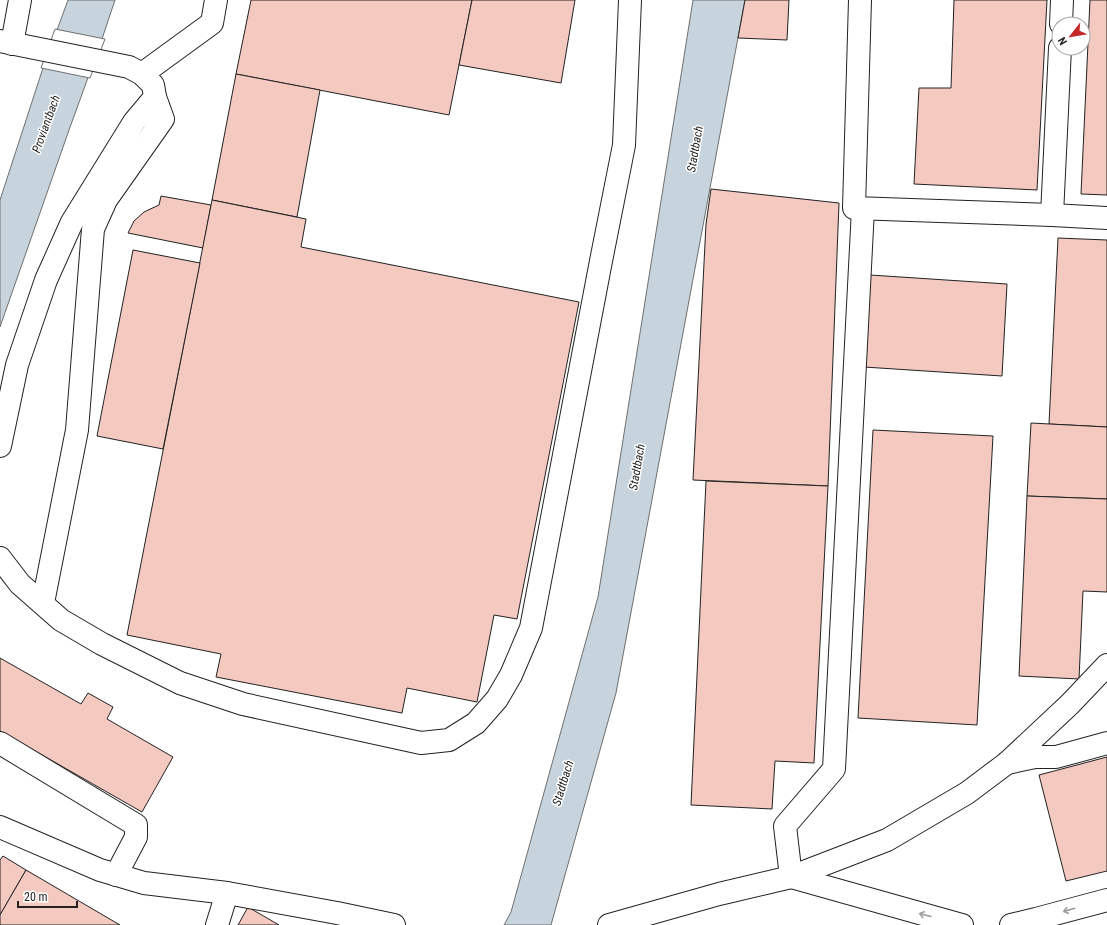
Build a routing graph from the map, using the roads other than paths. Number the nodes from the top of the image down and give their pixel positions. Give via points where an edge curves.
1 (20, 0) edge
2 (216, 0) edge
3 (630, 0) edge
4 (860, 0) edge
5 (1062, 0) edge
6 (1061, 16) edge
7 (12, 44) edge
8 (1060, 56) edge
9 (142, 74) junction
10 (155, 97) junction
11 (863, 209) junction
12 (1052, 215) junction
13 (1107, 218) edge
14 (0, 446) edge
15 (0, 558) edge
16 (42, 603) junction
17 (1107, 665) edge
18 (0, 743) edge
19 (1107, 743) edge
20 (1007, 763) junction
21 (0, 827) edge
22 (116, 875) junction
23 (790, 877) junction
24 (227, 893) junction
25 (1107, 900) edge
26 (216, 925) edge
27 (394, 925) edge
28 (609, 925) edge
29 (962, 925) edge
30 (1011, 925) edge

1 - 7 lane
2 - 9 lane via 212,23
3 - 16 lane via 624,145 531,628 511,675 497,699 476,723 448,740 421,743 243,704 180,683 102,644 61,620
4 - 11 lane via 854,208
5 - 6 lane
7 - 9 lane via 122,64
8 - 12 lane
9 - 10 lane via 153,85
10 - 14 lane via 134,122 72,222 46,280 17,365
10 - 16 lane via 163,119 106,200 93,229 77,430
11 - 12 lane
11 - 23 lane via 834,769 785,826
12 - 13 lane
15 - 16 lane via 20,584
17 - 20 lane
18 - 22 lane via 136,825 136,837
19 - 20 lane via 1056,757 1035,757
20 - 23 lane via 967,793 887,840
21 - 22 lane
22 - 24 lane via 144,883
23 - 28 lane
29 -> 23 lane
24 - 26 lane
24 - 27 lane
25 -> 30 lane

